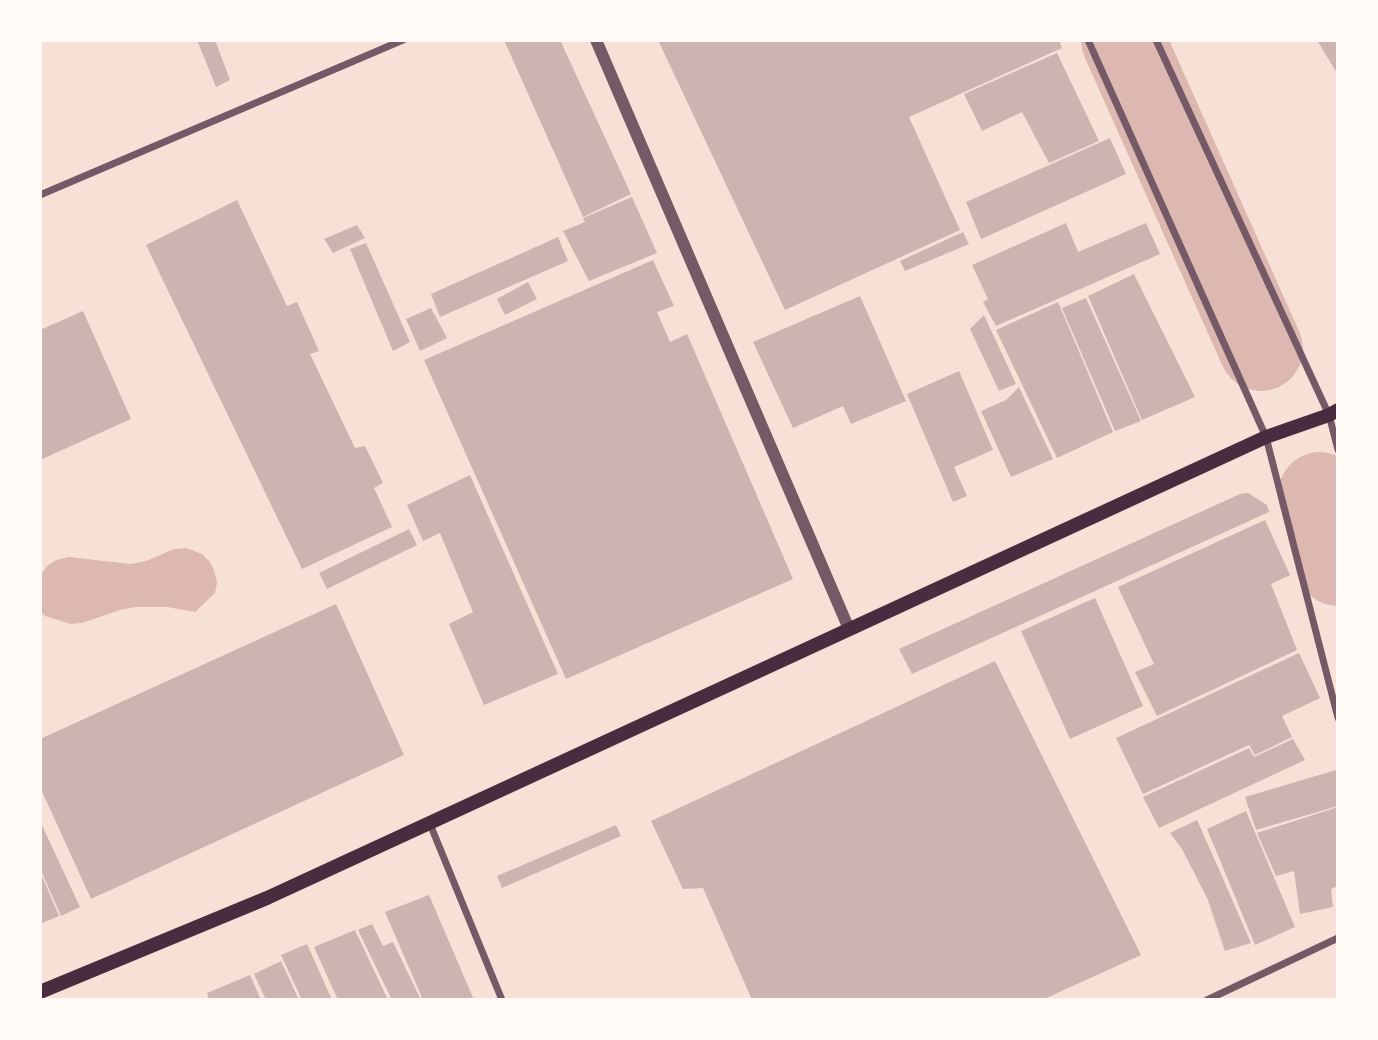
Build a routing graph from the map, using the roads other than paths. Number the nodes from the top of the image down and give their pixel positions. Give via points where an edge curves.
1 (403, 40) edge
2 (596, 40) edge
3 (1088, 40) edge
4 (1157, 40) edge
5 (40, 195) edge
6 (1333, 413) edge
7 (1266, 437) junction
8 (1338, 450) edge
9 (849, 629) junction
10 (1338, 718) edge
11 (430, 824) junction
12 (1338, 938) edge
13 (40, 992) edge
14 (502, 1000) edge
15 (1207, 1000) edge

1 - 5 street
2 - 9 street
3 - 7 street
4 - 6 street
6 - 7 main road
6 - 8 street
7 - 9 main road
7 - 10 street
9 - 11 main road
11 - 13 main road
11 - 14 street
12 - 15 street

